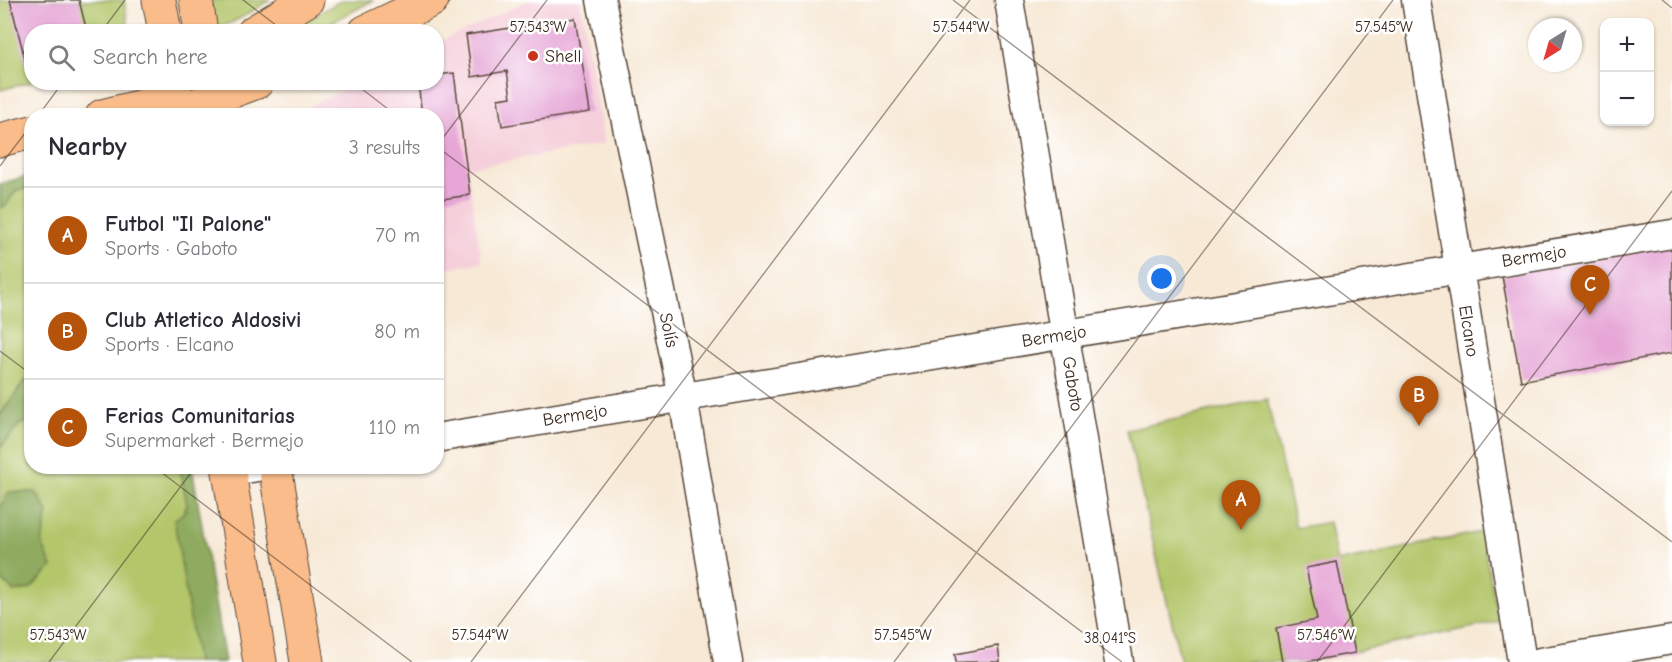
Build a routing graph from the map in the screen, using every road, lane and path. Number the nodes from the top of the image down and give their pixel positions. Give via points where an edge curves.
1 (159, 0) edge
2 (307, 0) edge
3 (432, 0) edge
4 (601, 0) edge
5 (1009, 0) edge
6 (1416, 0) edge
7 (164, 24) edge
8 (267, 24) edge
9 (382, 24) edge
10 (236, 90) edge
11 (175, 96) edge
12 (213, 99) edge
13 (134, 108) edge
14 (24, 134) edge
15 (0, 140) edge
16 (1672, 234) edge
17 (1460, 269) junction
18 (1064, 334) junction
19 (683, 398) junction
20 (444, 437) edge
21 (229, 474) edge
22 (276, 474) edge
23 (1672, 640) edge
24 (260, 662) edge
25 (307, 662) edge
26 (728, 662) edge
27 (1119, 662) edge
28 (1522, 662) edge
29 (1540, 662) edge

1 - 7 main road
2 - 8 main road
3 - 9 main road
4 - 19 street, Solís
5 - 18 street, Gaboto
6 - 17 street, Elcano
10 - 12 main road
11 - 12 main road
11 - 13 main road
14 - 15 main road
16 - 17 street, Bermejo
17 - 18 street, Bermejo
17 - 28 street, Elcano
18 - 19 street, Bermejo
18 - 27 street, Gaboto
19 - 20 street, Bermejo
19 - 26 street, Solís
21 - 24 main road
22 - 25 main road
23 - 29 street

